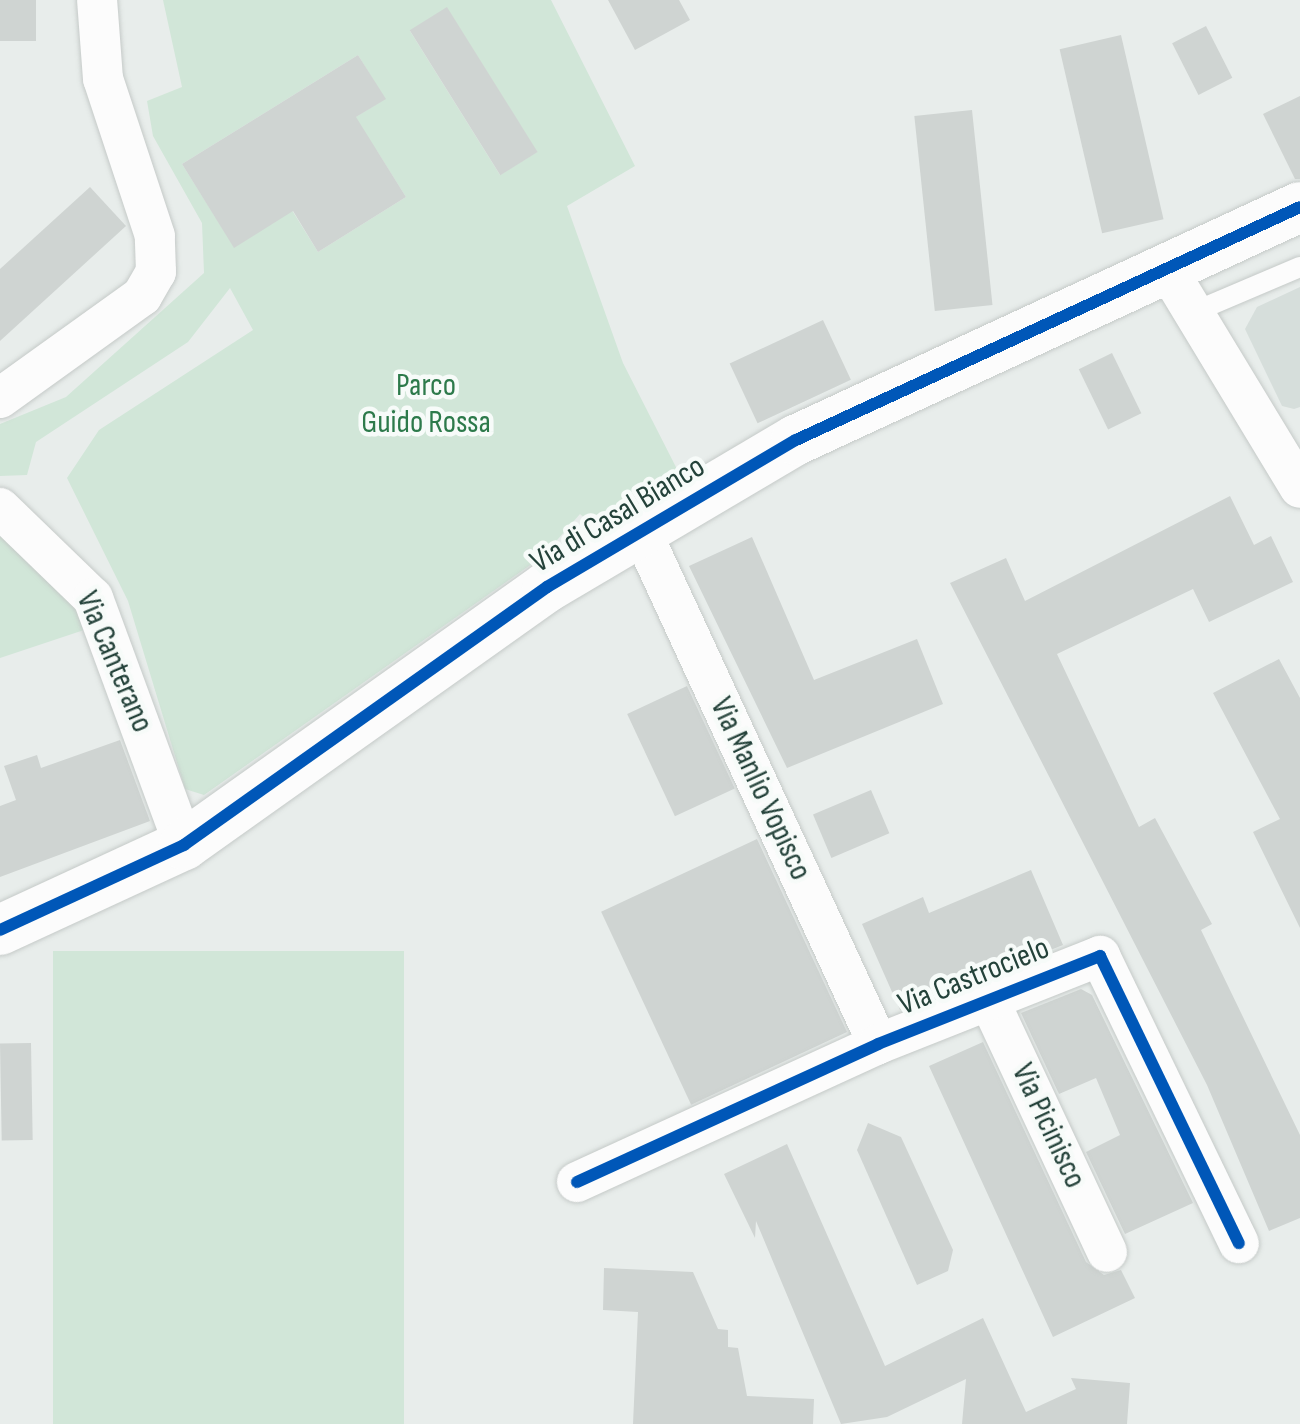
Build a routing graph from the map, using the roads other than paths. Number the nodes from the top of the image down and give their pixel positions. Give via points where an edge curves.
1 (96, 0) edge
2 (1300, 207) edge
3 (1300, 267) edge
4 (1166, 268) junction
5 (1194, 312) junction
6 (0, 398) edge
7 (1300, 488) edge
8 (0, 508) edge
9 (642, 533) junction
10 (184, 845) junction
11 (0, 930) edge
12 (989, 1000) junction
13 (878, 1044) junction
14 (577, 1182) dead end
15 (1239, 1244) dead end
16 (1107, 1252) dead end

1 - 6 street via 103,79 155,236 156,272 142,296
2 - 4 street, Via di Casal Bianco
3 - 5 lane
4 - 5 street
4 - 9 street, Via di Casal Bianco via 796,440
5 - 7 street
8 - 10 street, Via Canterano via 99,609
9 - 10 street, Via di Casal Bianco via 547,588
9 - 13 street, Via Manlio Vopisco
10 - 11 street, Via di Casal Bianco
12 - 13 street, Via Castrocielo
12 - 15 street, Via Castrocielo via 1100,956
12 - 16 street, Via Picinisco
13 - 14 street, Via Castrocielo

